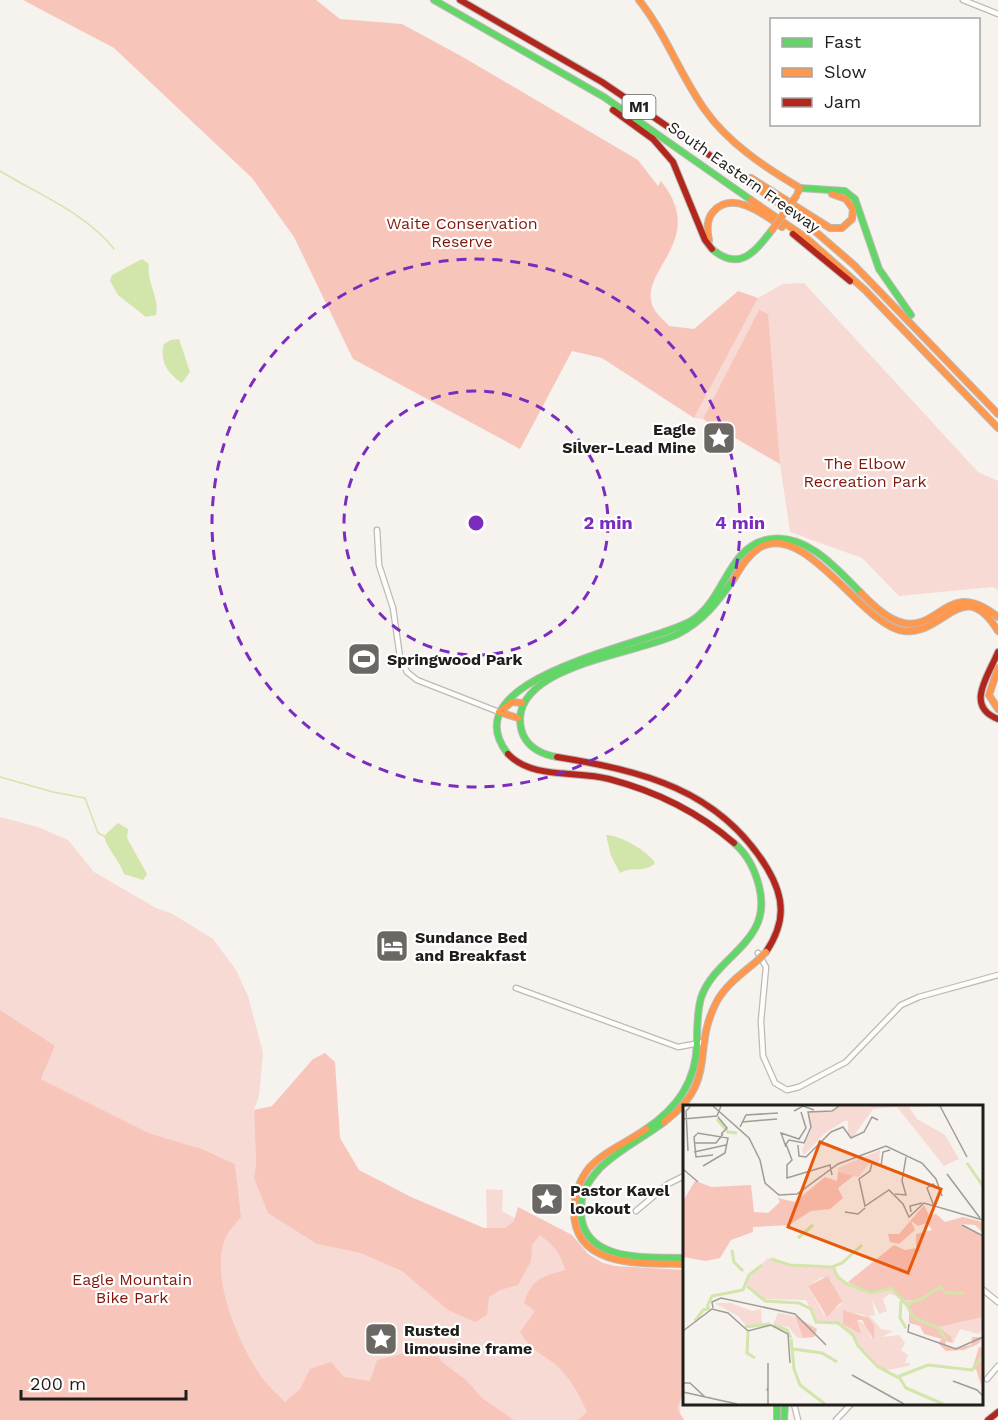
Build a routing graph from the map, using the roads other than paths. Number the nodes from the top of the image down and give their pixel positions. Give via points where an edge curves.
1 (434, 0) edge
2 (460, 0) edge
3 (639, 0) edge
4 (963, 0) edge
5 (998, 14) edge
6 (554, 66) junction
7 (722, 162) junction
8 (800, 188) junction
9 (712, 249) junction
10 (874, 300) junction
11 (976, 392) junction
12 (998, 414) edge
13 (998, 428) edge
14 (377, 530) dead end
15 (998, 616) edge
16 (998, 631) edge
17 (998, 652) edge
18 (998, 668) edge
19 (522, 703) junction
20 (998, 709) edge
21 (499, 712) junction
22 (518, 718) junction
23 (998, 719) edge
24 (761, 955) junction
25 (998, 975) edge
26 (516, 988) dead end
27 (705, 1042) junction
28 (697, 1043) junction
29 (684, 1105) edge
30 (683, 1106) edge
31 (683, 1176) edge
32 (636, 1211) dead end
33 (683, 1258) edge
34 (683, 1264) edge
35 (983, 1291) edge
36 (998, 1302) edge
37 (998, 1366) edge
38 (987, 1379) dead end
39 (785, 1405) edge
40 (794, 1405) edge
41 (850, 1405) edge
42 (998, 1412) edge
43 (784, 1420) edge
44 (798, 1420) edge
45 (836, 1420) edge
46 (988, 1420) edge

1 - 6 main road, South Eastern Freeway / M1
2 - 7 main road, South Eastern Freeway / M1 via 577,67
3 - 8 main road via 714,122 783,179
4 - 5 street
6 - 9 main road via 664,151 678,171
6 - 10 main road, South Eastern Freeway / M1 via 805,237
7 - 8 main road via 830,228 842,228 852,219 853,207 847,198
7 - 11 main road, South Eastern Freeway / M1 via 810,226 853,263
8 - 9 main road, bridge via 756,252 744,258 726,259
8 - 11 main road via 845,191 855,199 887,283
9 - 10 main road via 707,226 714,212 726,204 744,206 792,234
10 - 13 main road, South Eastern Freeway / M1
11 - 12 main road, South Eastern Freeway / M1
14 - 21 street via 379,565 407,672 417,680
15 - 21 main road via 980,602 964,600 918,622 895,621 814,550 790,539 771,539 750,547 735,561 710,604 689,622 599,652 533,680 509,696
16 - 19 main road via 987,614 964,607 950,610 918,630 896,629 806,552 792,545 770,545 746,558 716,608 701,622 678,634 601,658 554,678 533,689
17 - 23 main road via 980,699 988,716
18 - 20 main road via 988,691 990,701
19 - 21 main road via 512,702
19 - 22 main road
21 - 22 main road
21 - 28 main road via 500,739 514,760 538,770 608,778 685,807 717,826 735,843 750,866 760,890 757,927 703,993
22 - 24 main road via 524,738 537,751 614,766 682,791 710,805 740,831 775,882 782,905 781,929
24 - 25 street via 766,967 761,1021 763,1056 775,1083 787,1090 846,1062 901,1005
24 - 27 main road via 718,998
26 - 28 street via 678,1047
27 - 28 street
27 - 29 main road via 701,1075
28 - 34 main road via 694,1074 679,1102 589,1168 579,1181 572,1203 573,1222 594,1251 621,1261
30 - 33 main road via 600,1168 585,1184 578,1204 586,1235 608,1251
31 - 32 street
35 - 36 street
37 - 38 street
39 - 43 main road
40 - 44 street
41 - 45 street
42 - 46 main road

